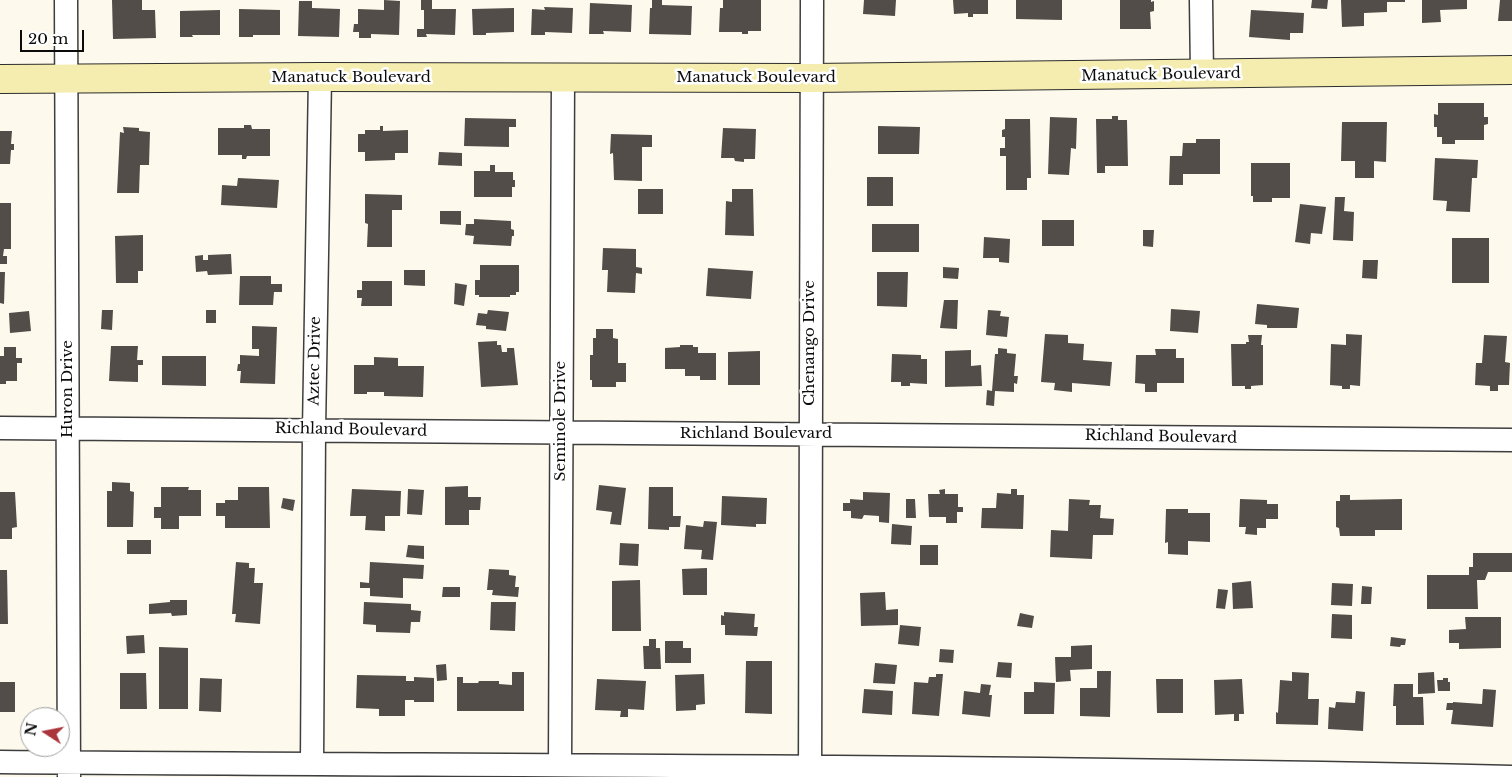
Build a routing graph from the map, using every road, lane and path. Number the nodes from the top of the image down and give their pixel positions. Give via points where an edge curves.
1 (66, 0) edge
2 (812, 0) edge
3 (1202, 0) edge
4 (1512, 70) edge
5 (1202, 74) junction
6 (320, 77) junction
7 (563, 78) junction
8 (811, 78) junction
9 (0, 80) edge
10 (66, 80) junction
11 (0, 428) edge
12 (68, 428) junction
13 (314, 430) junction
14 (561, 432) junction
15 (810, 434) junction
16 (1512, 440) edge
17 (0, 762) edge
18 (312, 764) junction
19 (560, 765) junction
20 (69, 770) edge
21 (810, 772) edge
22 (1512, 776) edge

1 - 10 street, Huron Drive
2 - 8 street, Chenango Drive
3 - 5 street
4 - 5 street, Manatuck Boulevard
5 - 8 street, Manatuck Boulevard
6 - 7 street, Manatuck Boulevard
6 - 10 street, Manatuck Boulevard
6 - 13 street, Aztec Drive
7 - 8 street, Manatuck Boulevard
7 - 14 street, Seminole Drive
8 - 15 street, Chenango Drive
9 - 10 street, Manatuck Boulevard
10 - 12 street, Huron Drive
11 - 12 street, Richland Boulevard
12 - 13 street, Richland Boulevard
12 - 20 street, Huron Drive
13 - 14 street, Richland Boulevard
13 - 18 street, Aztec Drive
14 - 15 street, Richland Boulevard
14 - 19 street, Seminole Drive
15 - 16 street, Richland Boulevard
15 - 21 street, Chenango Drive
17 - 20 street
18 - 19 street
18 - 20 street
19 - 21 street
21 - 22 street

